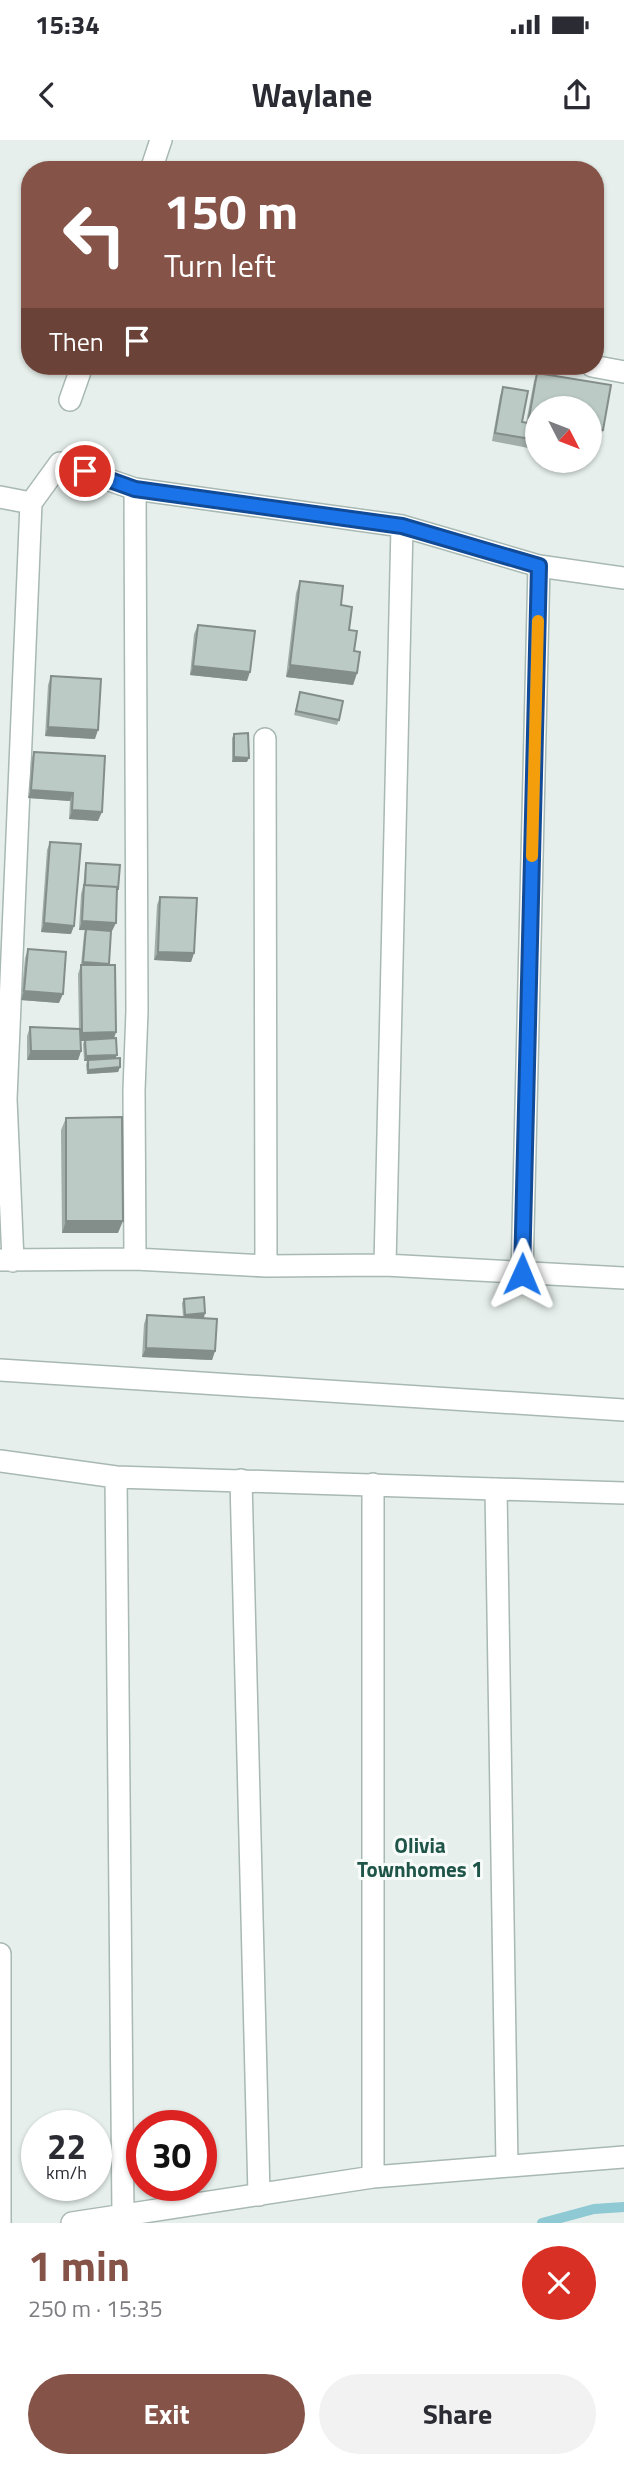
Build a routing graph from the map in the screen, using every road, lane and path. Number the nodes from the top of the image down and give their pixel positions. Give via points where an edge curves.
1 (161, 140) edge
2 (154, 161) edge
3 (604, 368) edge
4 (624, 372) edge
5 (79, 375) edge
6 (71, 400) dead end
7 (135, 489) junction
8 (0, 497) edge
9 (31, 503) junction
10 (402, 526) junction
11 (539, 566) junction
12 (624, 578) edge
13 (265, 739) dead end
14 (135, 1258) junction
15 (6, 1260) edge
16 (385, 1265) junction
17 (266, 1266) junction
18 (522, 1274) junction
19 (624, 1278) edge
20 (0, 1370) edge
21 (624, 1410) edge
22 (0, 1461) edge
23 (116, 1477) junction
24 (241, 1480) junction
25 (373, 1484) junction
26 (496, 1489) junction
27 (624, 1493) edge
28 (0, 1954) edge
29 (624, 2157) edge
30 (507, 2166) junction
31 (373, 2177) junction
32 (259, 2194) junction
33 (123, 2215) junction
34 (1, 2223) edge
35 (72, 2223) edge

1 - 2 street
3 - 4 street
5 - 6 street
7 - 9 street via 60,463
7 - 10 street
7 - 14 street
8 - 9 street
9 - 15 street via 6,1099
10 - 11 street
10 - 16 street
11 - 12 street
11 - 18 street
13 - 17 street
14 - 15 street
14 - 17 street
16 - 17 street
16 - 18 street
18 - 19 street
20 - 21 street
22 - 23 street
23 - 24 street
23 - 33 street
24 - 25 street
24 - 32 street
25 - 26 street
25 - 31 street
26 - 27 street
26 - 30 street
28 - 34 street
29 - 30 street
30 - 31 street
31 - 32 street
32 - 33 street
33 - 35 street

